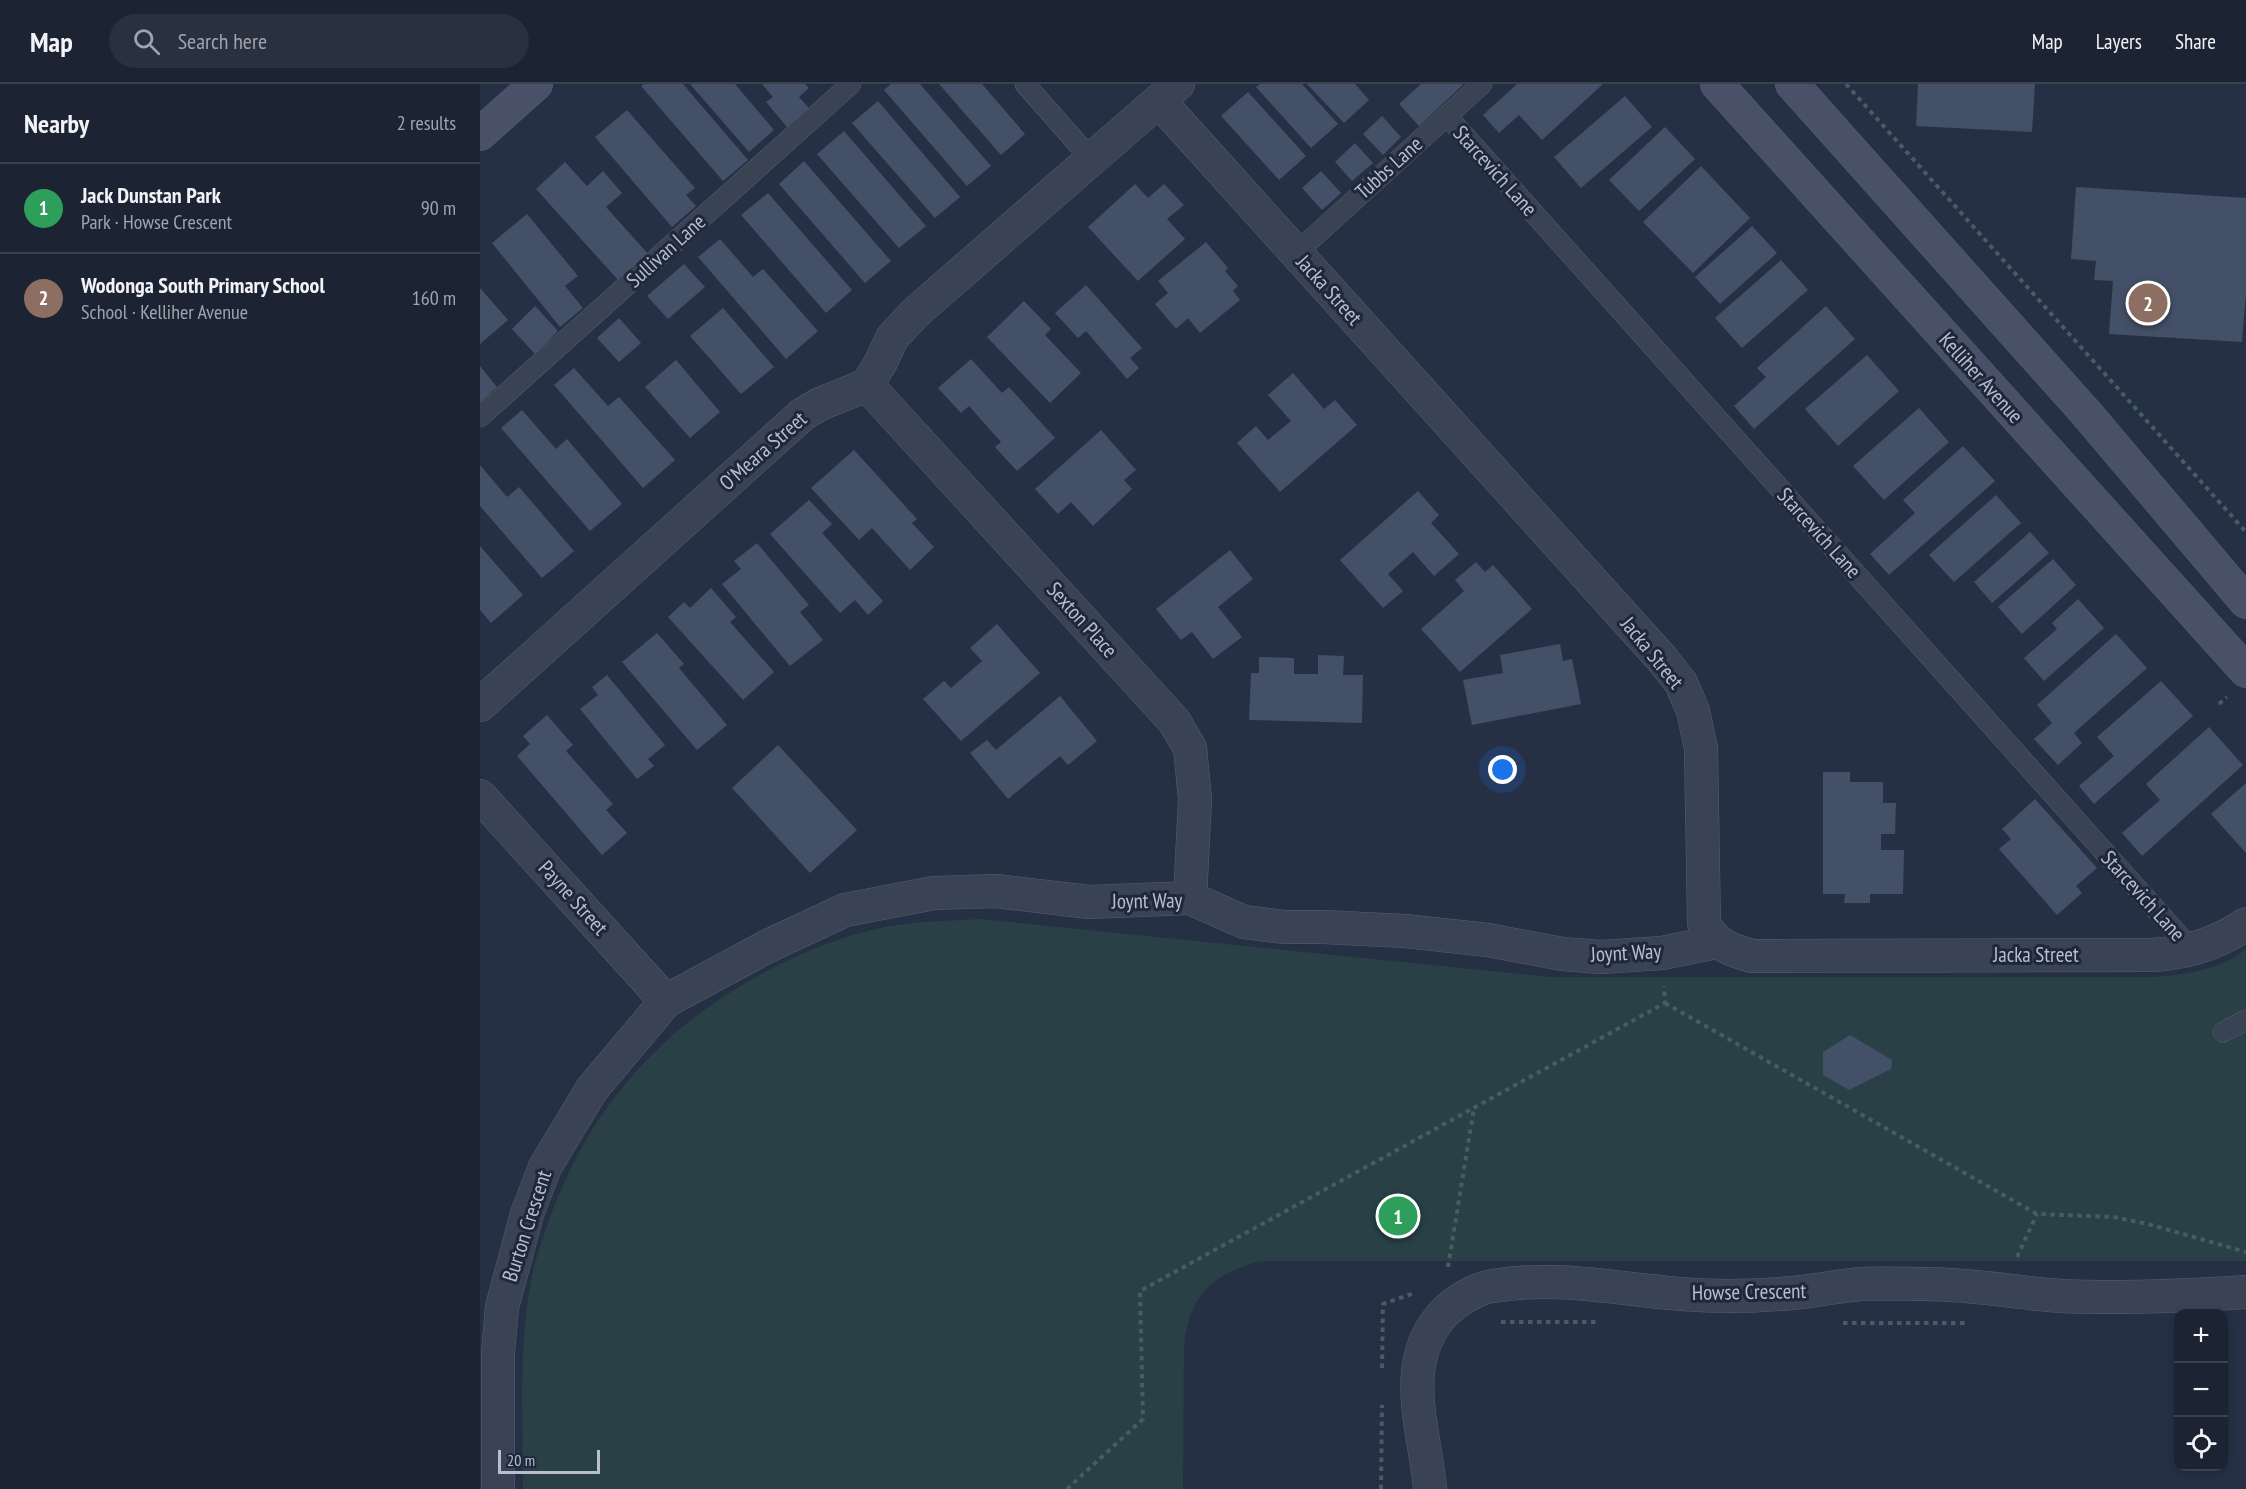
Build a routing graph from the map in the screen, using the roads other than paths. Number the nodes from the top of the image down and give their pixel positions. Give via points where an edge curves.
1 (536, 84) edge
2 (852, 84) edge
3 (1024, 84) edge
4 (1482, 84) edge
5 (1717, 84) edge
6 (1792, 84) edge
7 (1169, 93) edge
8 (1447, 116) junction
9 (480, 134) edge
10 (1092, 160) junction
11 (1296, 253) junction
12 (867, 385) junction
13 (480, 417) edge
14 (2246, 602) edge
15 (2246, 671) edge
16 (480, 705) edge
17 (480, 796) edge
18 (1190, 898) junction
19 (2246, 924) edge
20 (1716, 942) junction
21 (2192, 950) junction
22 (666, 1001) junction
23 (2246, 1020) edge
24 (2223, 1032) dead end
25 (2246, 1292) edge
26 (498, 1489) edge
27 (1430, 1489) edge

1 - 9 street
2 - 13 lane, Sullivan Lane
3 - 10 lane
4 - 8 lane, Tubbs Lane
5 - 15 street, Kelliher Avenue
6 - 14 street via 2086,413
7 - 10 street
7 - 11 street, Jacka Street
8 - 11 lane, Tubbs Lane
8 - 21 lane, Starcevich Lane
10 - 12 street via 909,318 892,338
11 - 20 street, Jacka Street via 1681,683 1693,711 1701,748 1704,923
12 - 16 street, O'Meara Street via 802,414
12 - 18 street, Sexton Place via 1174,722 1190,748 1195,799
17 - 22 street, Payne Street
18 - 20 street, Joynt Way via 1244,922 1405,931 1488,940 1553,953 1601,957 1662,953
18 - 22 street, Joynt Way via 1089,902 996,891 934,893 844,910
19 - 21 street, Jacka Street via 2212,944
20 - 21 street, Jacka Street via 1752,956 2152,955
22 - 26 street, Burton Crescent via 592,1089 545,1167 527,1214 502,1306
23 - 24 lane
25 - 27 street, Howse Crescent via 2062,1296 1918,1284 1861,1284 1734,1296 1596,1283 1521,1282 1489,1286 1446,1312 1421,1353 1416,1398

